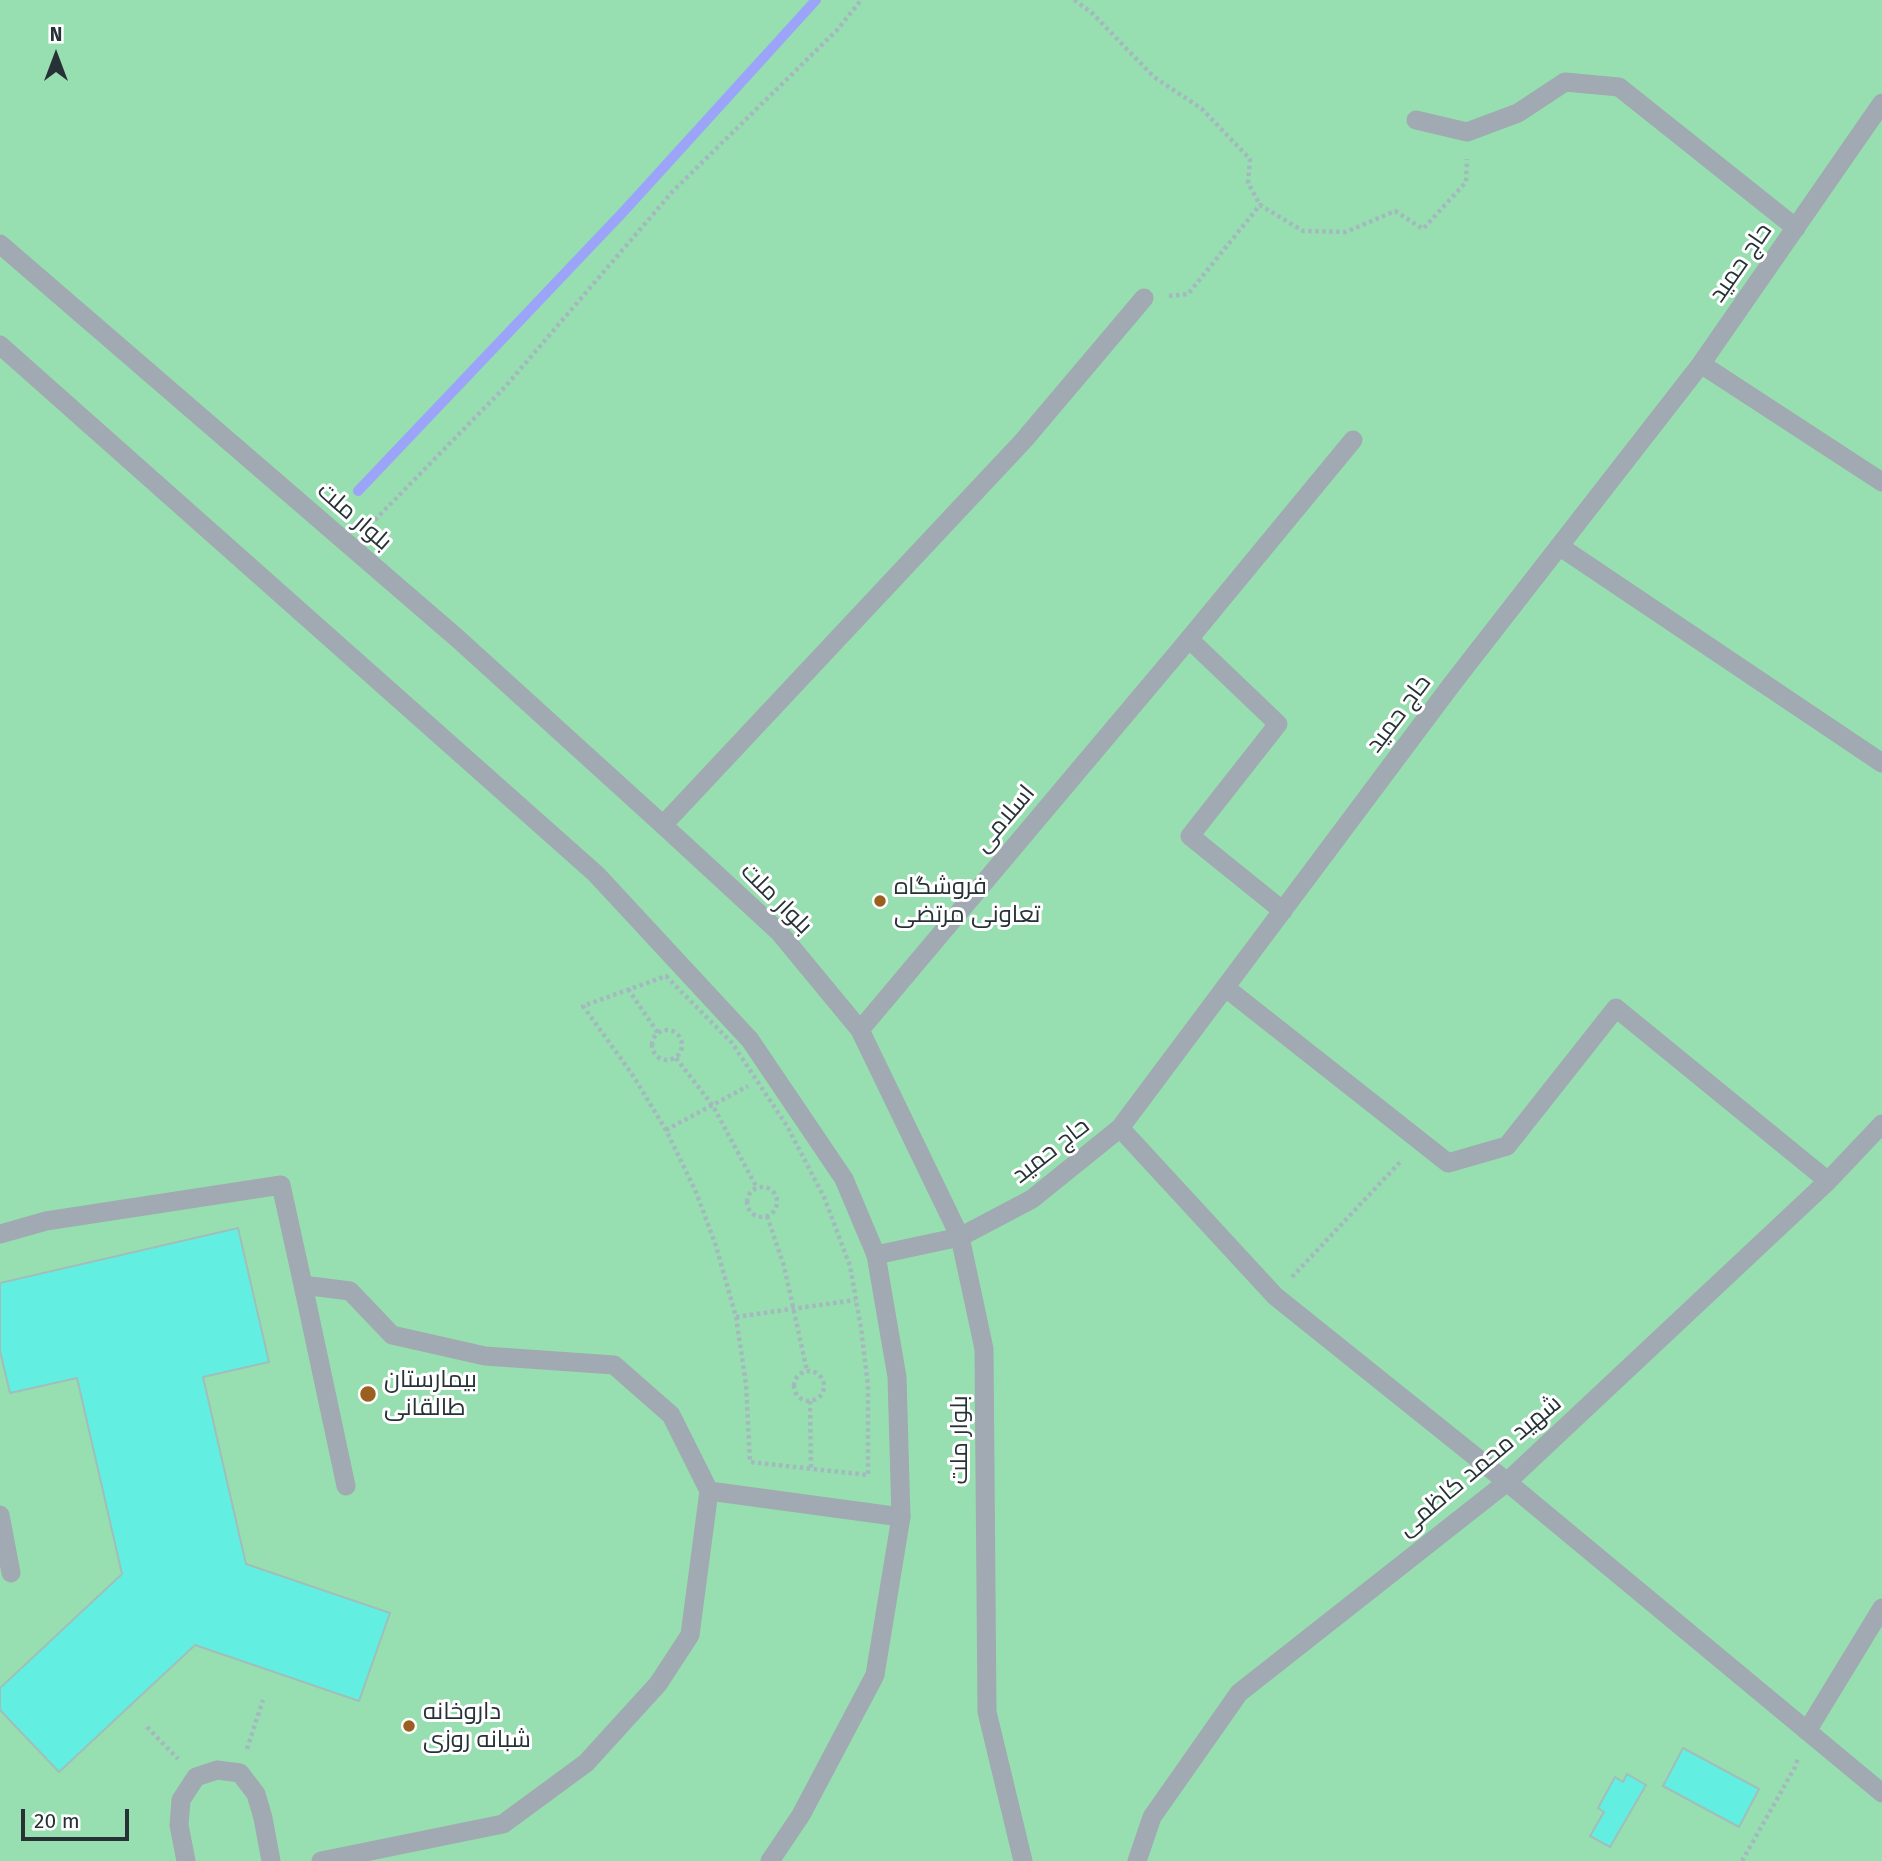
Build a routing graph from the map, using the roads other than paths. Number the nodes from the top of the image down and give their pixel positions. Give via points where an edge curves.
1 (1882, 103) edge
2 (1416, 120) dead end
3 (1796, 228) junction
4 (0, 244) edge
5 (1144, 298) road end
6 (0, 345) edge
7 (1701, 364) junction
8 (1353, 440) dead end
9 (1882, 482) edge
10 (1559, 546) junction
11 (1189, 639) junction
12 (1882, 763) edge
13 (663, 825) junction
14 (1283, 911) junction
15 (1226, 988) junction
16 (860, 1030) junction
17 (1882, 1124) edge
18 (1120, 1128) junction
19 (1828, 1181) junction
20 (0, 1234) edge
21 (960, 1237) junction
22 (876, 1255) junction
23 (303, 1285) junction
24 (1507, 1482) junction
25 (346, 1486) dead end
26 (709, 1491) junction
27 (0, 1515) edge
28 (901, 1517) junction
29 (11, 1573) dead end
30 (1882, 1608) edge
31 (1807, 1731) junction
32 (1882, 1793) edge
33 (186, 1861) edge
34 (271, 1861) edge
35 (321, 1861) edge
36 (770, 1861) edge
37 (1023, 1861) edge
38 (1137, 1861) edge

1 - 3 street, حاج حمید
2 - 3 street via 1467,132 1518,113 1565,82 1619,87
3 - 7 street, حاج حمید
4 - 13 street, بلوار ملت via 457,638
5 - 13 street via 1024,440
6 - 22 street via 596,874 750,1040 765,1077 844,1179
7 - 9 street
7 - 10 street, حاج حمید
8 - 11 street, اسلامی
10 - 12 street
10 - 14 street, حاج حمید
11 - 14 street via 1278,724 1190,836
11 - 16 street, اسلامی
13 - 16 street, بلوار ملت via 779,932
14 - 15 street, حاج حمید
15 - 18 street, حاج حمید
15 - 19 street via 1448,1163 1507,1146 1616,1008
16 - 21 street, بلوار ملت
17 - 19 street, شهید محمد کاظمی
18 - 21 street, حاج حمید via 1032,1199
18 - 24 street via 1275,1296
19 - 24 street, شهید محمد کاظمی
20 - 23 street via 46,1221 281,1185
21 - 22 street, حاج حمید
21 - 37 street, بلوار ملت via 984,1349 987,1712
22 - 28 street via 897,1377
23 - 25 street
23 - 26 street via 350,1291 392,1335 485,1356 614,1365 671,1415
24 - 31 street
24 - 38 street, شهید محمد کاظمی via 1239,1693 1152,1818
26 - 28 street
26 - 35 street via 690,1635 658,1684 586,1763 503,1824
27 - 29 street
28 - 36 street via 875,1675 801,1815
30 - 31 street
31 - 32 street
33 - 34 street via 178,1825 181,1800 196,1777 217,1770 240,1773 256,1794

